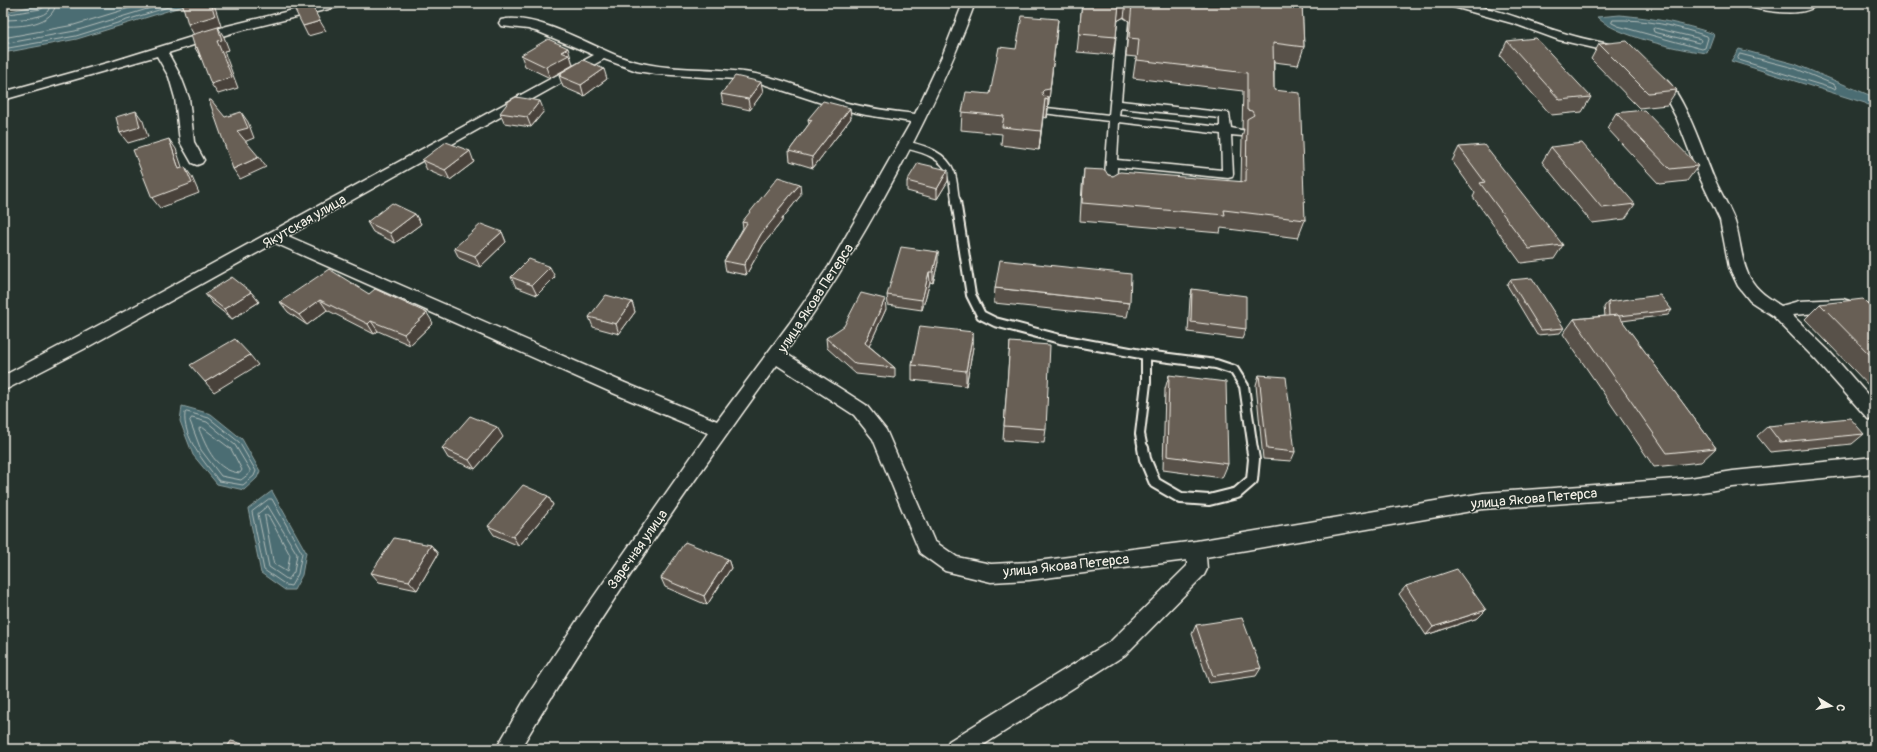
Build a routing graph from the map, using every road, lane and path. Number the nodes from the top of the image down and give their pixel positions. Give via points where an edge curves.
1 (337, 3) edge
2 (969, 3) edge
3 (1454, 3) edge
4 (1748, 3) edge
5 (1812, 3) edge
6 (1123, 21) dead end
7 (505, 23) dead end
8 (160, 51) junction
9 (1631, 54) edge
10 (603, 55) junction
11 (1647, 67) edge
12 (3, 96) edge
13 (1115, 104) junction
14 (1047, 112) dead end
15 (920, 119) junction
16 (1114, 119) junction
17 (1227, 131) junction
18 (1242, 133) dead end
19 (907, 145) junction
20 (197, 160) dead end
21 (1112, 164) junction
22 (1110, 189) edge
23 (276, 237) junction
24 (1779, 312) junction
25 (1874, 315) edge
26 (775, 355) junction
27 (1146, 355) junction
28 (3, 384) edge
29 (1874, 414) edge
30 (720, 430) junction
31 (1874, 465) edge
32 (1196, 550) junction
33 (507, 749) edge
34 (956, 749) edge

1 - 8 street
2 - 15 street, улица Якова Петерса via 948,60
3 - 9 street via 1564,37
4 - 5 street via 1791,8
6 - 13 street
7 - 10 street via 528,25 554,33
8 - 12 street
8 - 20 street via 175,77 182,98 187,142
10 - 15 street via 641,68 665,72 749,77 770,81 835,104 877,114
10 - 23 street, Якутская улица via 421,154
11 - 24 street via 1673,99 1684,119 1706,176 1727,220 1737,267 1744,282 1756,297
13 - 16 street
13 - 17 street via 1225,115
14 - 16 street
15 - 19 street, улица Якова Петерса
16 - 17 street
16 - 21 street
17 - 18 street
17 - 21 street via 1228,174
19 - 26 street, улица Якова Петерса via 820,292
19 - 27 lane via 926,149 941,158 951,173 971,296 981,315 995,322 1060,339
21 - 22 street
23 - 28 street, Якутская улица
23 - 30 street
24 - 25 street via 1843,305
24 - 29 street via 1822,355
26 - 30 street, Заречная улица
26 - 32 street, улица Якова Петерса via 860,410 880,435 927,547 952,564 991,573 1014,572
27 - 27 lane via 1216,364 1234,370 1244,386 1254,459 1252,480 1237,493 1209,500 1181,498 1155,483 1145,459 1140,434 1146,383
30 - 33 street, Заречная улица via 563,658
31 - 32 street, улица Якова Петерса via 1733,479 1690,486 1483,501
32 - 34 street via 1197,569 1118,648

